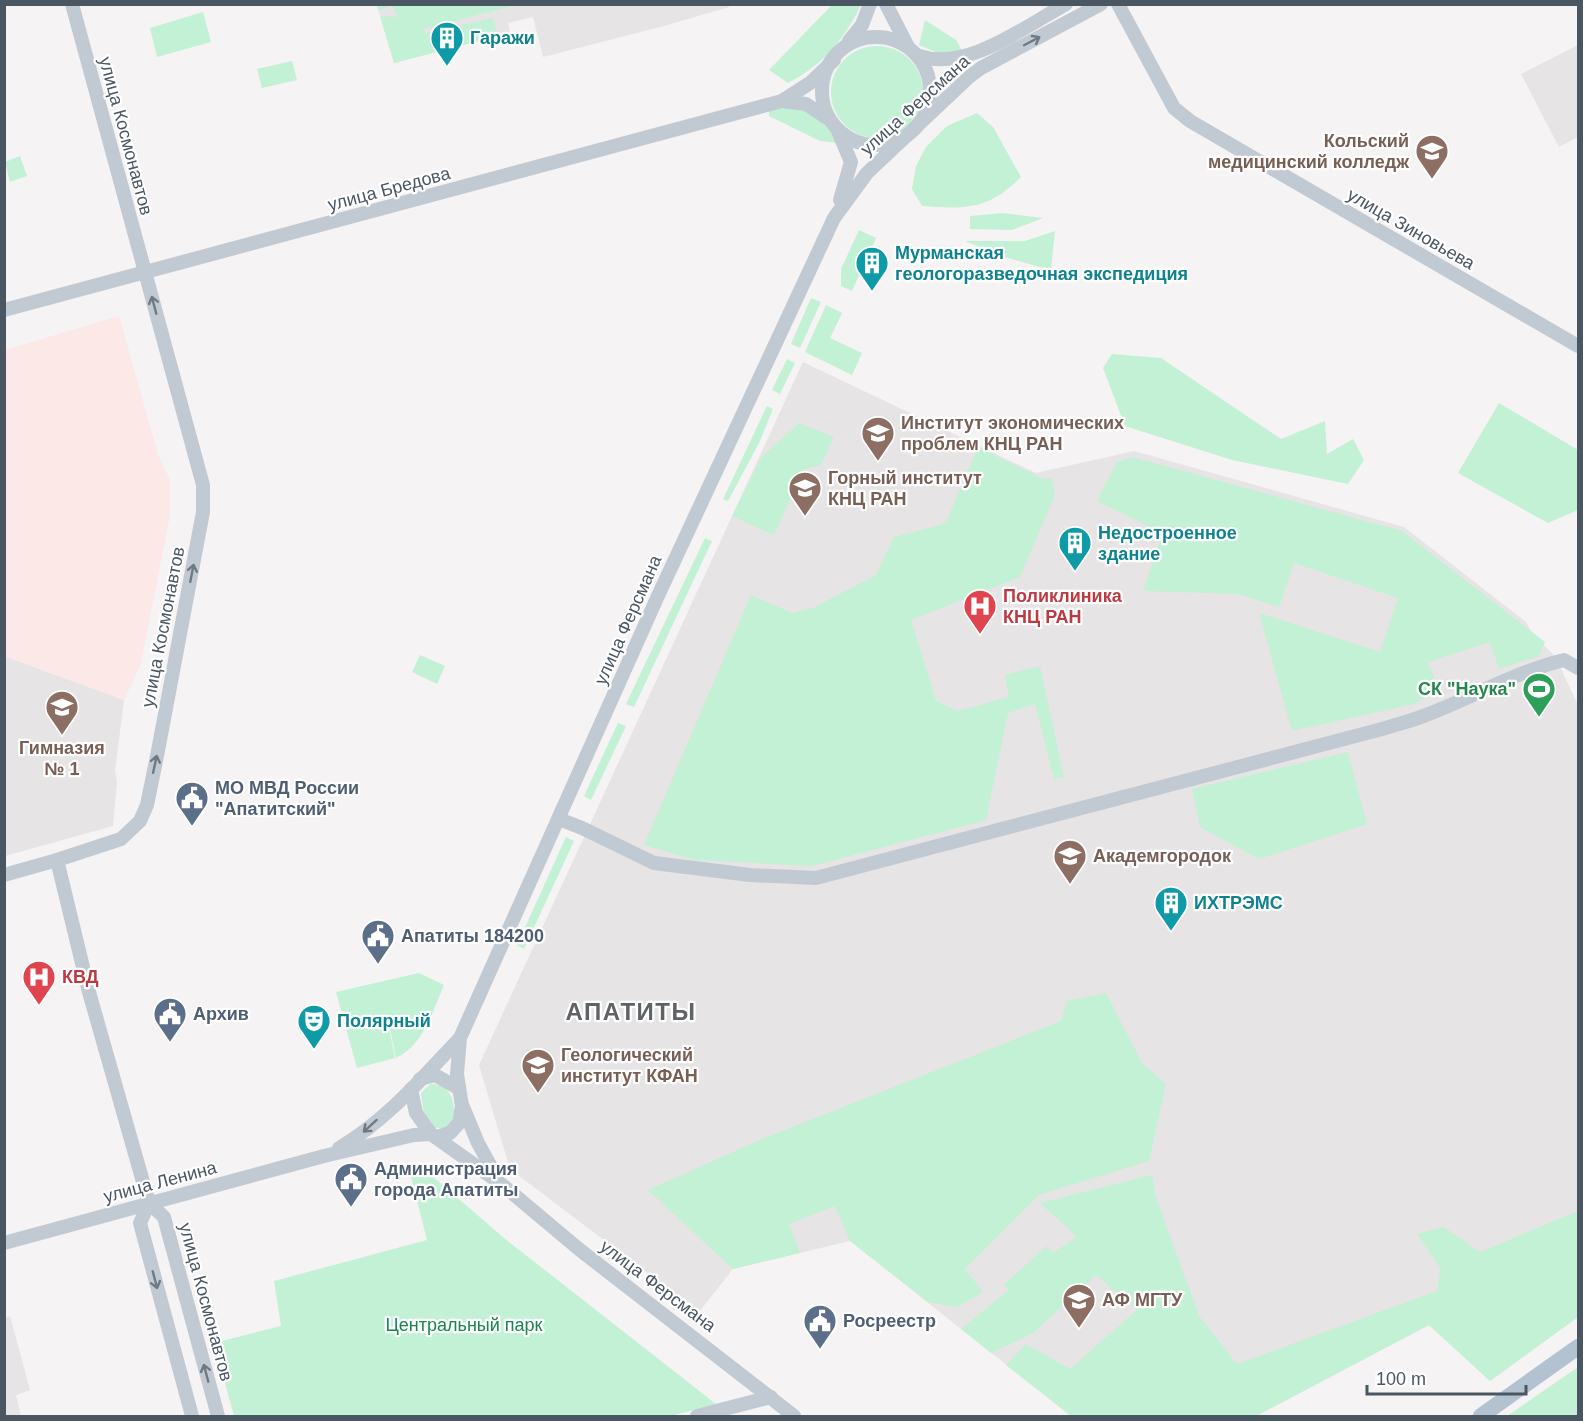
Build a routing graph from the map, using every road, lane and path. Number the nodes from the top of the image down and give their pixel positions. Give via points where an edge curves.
1 (72, 4) edge
2 (870, 4) edge
3 (886, 4) edge
4 (1066, 4) edge
5 (1101, 4) edge
6 (1118, 4) edge
7 (908, 46) junction
8 (920, 56) junction
9 (836, 57) junction
10 (782, 101) junction
11 (833, 124) junction
12 (912, 130) junction
13 (834, 218) junction
14 (145, 273) junction
15 (4, 310) edge
16 (1578, 346) edge
17 (1578, 668) edge
18 (559, 819) junction
19 (57, 860) junction
20 (4, 874) edge
21 (460, 1038) junction
22 (416, 1084) junction
23 (458, 1088) junction
24 (462, 1106) junction
25 (433, 1136) junction
26 (324, 1156) junction
27 (500, 1183) junction
28 (149, 1203) junction
29 (4, 1243) edge
30 (1578, 1347) edge
31 (771, 1397) junction
32 (192, 1416) edge
33 (218, 1416) edge
34 (697, 1416) edge
35 (794, 1416) edge
36 (1481, 1416) edge

1 - 14 street, улица Космонавтов
2 - 9 street via 862,25
3 - 7 street
4 - 8 street, улица Ферсмана via 973,54 952,60
12 -> 5 street, улица Ферсмана via 981,68
6 - 16 street, улица Зиновьева via 1174,108 1190,122
7 - 8 street
7 - 9 street via 873,35 852,42
8 - 12 street via 931,82 930,103
9 - 10 street via 810,83
9 - 11 street via 820,90 824,111
10 - 11 street via 806,104
10 - 14 street, улица Бредова
11 - 12 street via 849,138 879,146 891,145
11 - 13 street, улица Ферсмана via 851,162
12 - 13 street, улица Ферсмана via 867,173
13 - 18 street, улица Ферсмана via 661,588
14 - 15 street, улица Бредова
19 -> 14 street, улица Космонавтов via 121,839 140,820 147,805 203,512 203,485
17 - 18 street via 1564,660 1543,665 1427,715 1382,729 816,878 750,875 654,863
18 - 21 street, улица Ферсмана
19 - 20 street
19 - 28 street, улица Космонавтов via 89,992
21 - 22 street, улица Ферсмана
21 - 23 street, улица Ферсмана
22 - 23 street via 435,1075
22 - 25 street via 416,1113
22 -> 26 street, улица Ленина via 359,1137
23 - 24 street
24 - 25 street via 459,1123 450,1133
24 - 27 street, улица Ферсмана
25 - 26 street, улица Ленина via 414,1135
25 - 27 street, улица Ферсмана
26 - 28 street, улица Ленина
27 - 31 street, улица Ферсмана via 580,1250
28 - 29 street, улица Ленина
28 -> 32 street, улица Космонавтов via 140,1223
33 -> 28 street, улица Космонавтов via 164,1217
30 - 36 main road
31 - 34 street
31 - 35 street, улица Ферсмана

